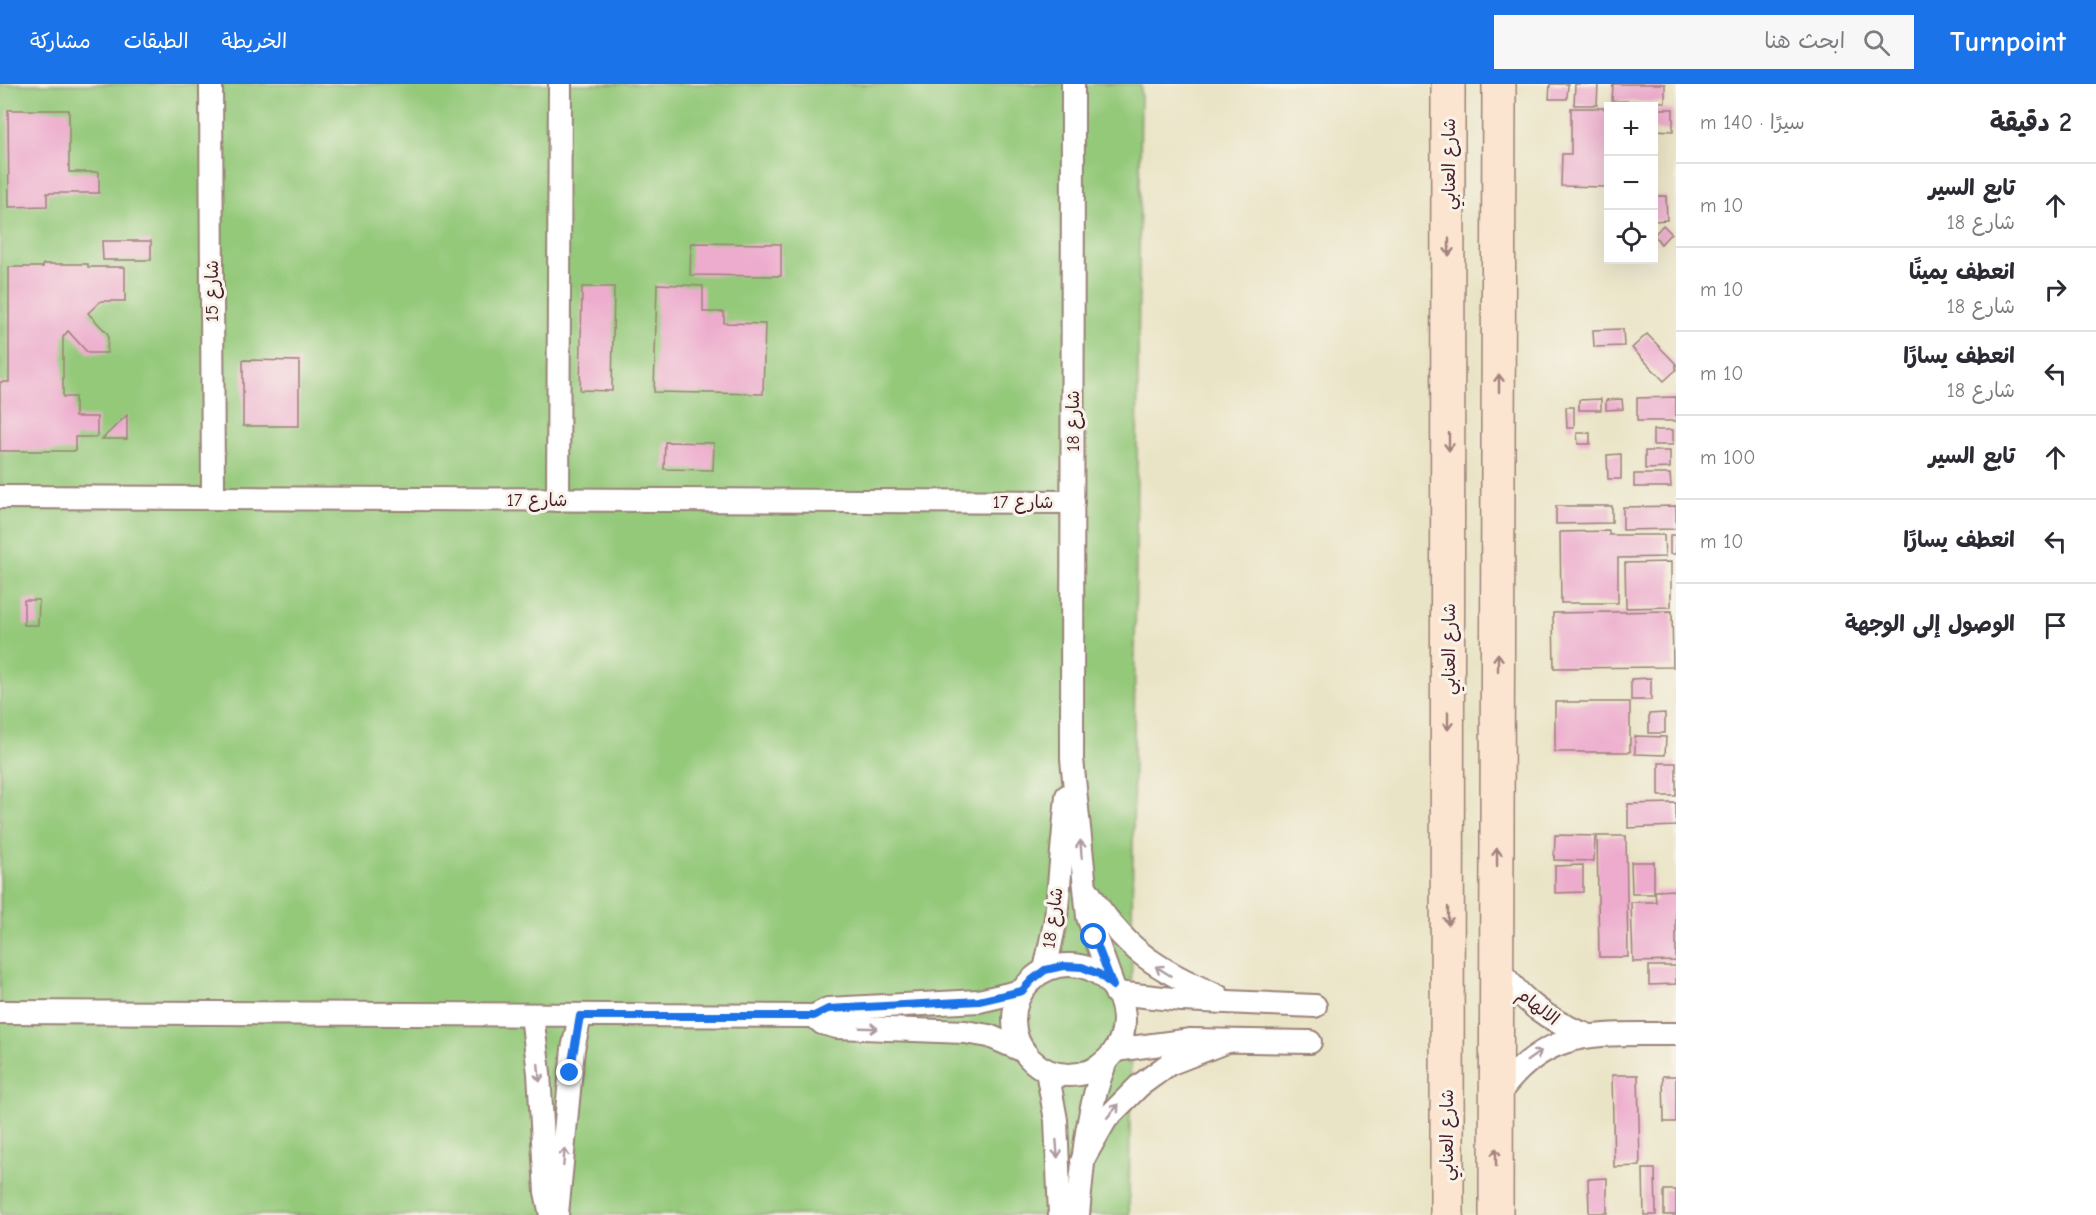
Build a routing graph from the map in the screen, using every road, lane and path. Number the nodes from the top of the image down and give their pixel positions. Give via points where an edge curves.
1 (211, 84) edge
2 (560, 84) edge
3 (1073, 84) edge
4 (1448, 84) edge
5 (1499, 84) edge
6 (0, 497) edge
7 (213, 498) junction
8 (558, 500) junction
9 (1073, 502) junction
10 (1072, 759) junction
11 (1083, 884) junction
12 (1497, 967) junction
13 (1045, 970) junction
14 (1114, 990) junction
15 (1022, 991) junction
16 (1236, 1003) junction
17 (1315, 1006) dead end
18 (0, 1012) edge
19 (532, 1015) junction
20 (580, 1016) junction
21 (814, 1016) junction
22 (1676, 1034) edge
23 (1587, 1035) junction
24 (1228, 1041) junction
25 (1310, 1042) dead end
26 (1024, 1051) junction
27 (1111, 1055) junction
28 (1047, 1071) junction
29 (1496, 1098) junction
30 (1082, 1161) junction
31 (551, 1215) edge
32 (556, 1215) edge
33 (1060, 1215) edge
34 (1078, 1215) edge
35 (1447, 1215) edge
36 (1496, 1215) edge

1 - 7 street, شارع 15
2 - 8 street
3 - 9 street, شارع 18
4 -> 35 street, شارع العنابي
12 -> 5 street
6 - 7 street, شارع 17
7 - 8 street, شارع 17
8 - 9 street, شارع 17
9 - 10 street, شارع 18
11 -> 10 street, شارع 18
10 - 13 street, شارع 18 via 1056,918
11 - 14 street, شارع 18 via 1094,937
16 -> 11 street via 1152,964 1118,933
12 - 23 street, الالهام via 1535,1009
12 - 29 street
13 - 14 street, شارع 18 via 1082,967 1099,974
13 - 15 street, شارع 18
14 - 16 street
14 - 27 street, شارع 18 via 1124,1011 1124,1025
15 - 21 street via 979,1001 828,1009
15 - 26 street via 1014,1021
16 - 17 street
18 - 19 street
19 - 20 street
19 -> 31 street
20 - 21 street
32 -> 20 street
21 -> 26 street via 837,1027 965,1032 989,1036
22 - 23 street, الالهام
29 -> 23 street, الالهام via 1509,1079 1544,1050
24 - 25 street
24 - 27 street via 1160,1042
30 -> 24 street via 1106,1119 1139,1086 1169,1064
26 - 28 street
27 - 28 street via 1078,1074
27 - 30 street, شارع 18 via 1092,1101
28 -> 33 street via 1056,1120
36 -> 29 street
30 - 34 street, شارع 18

